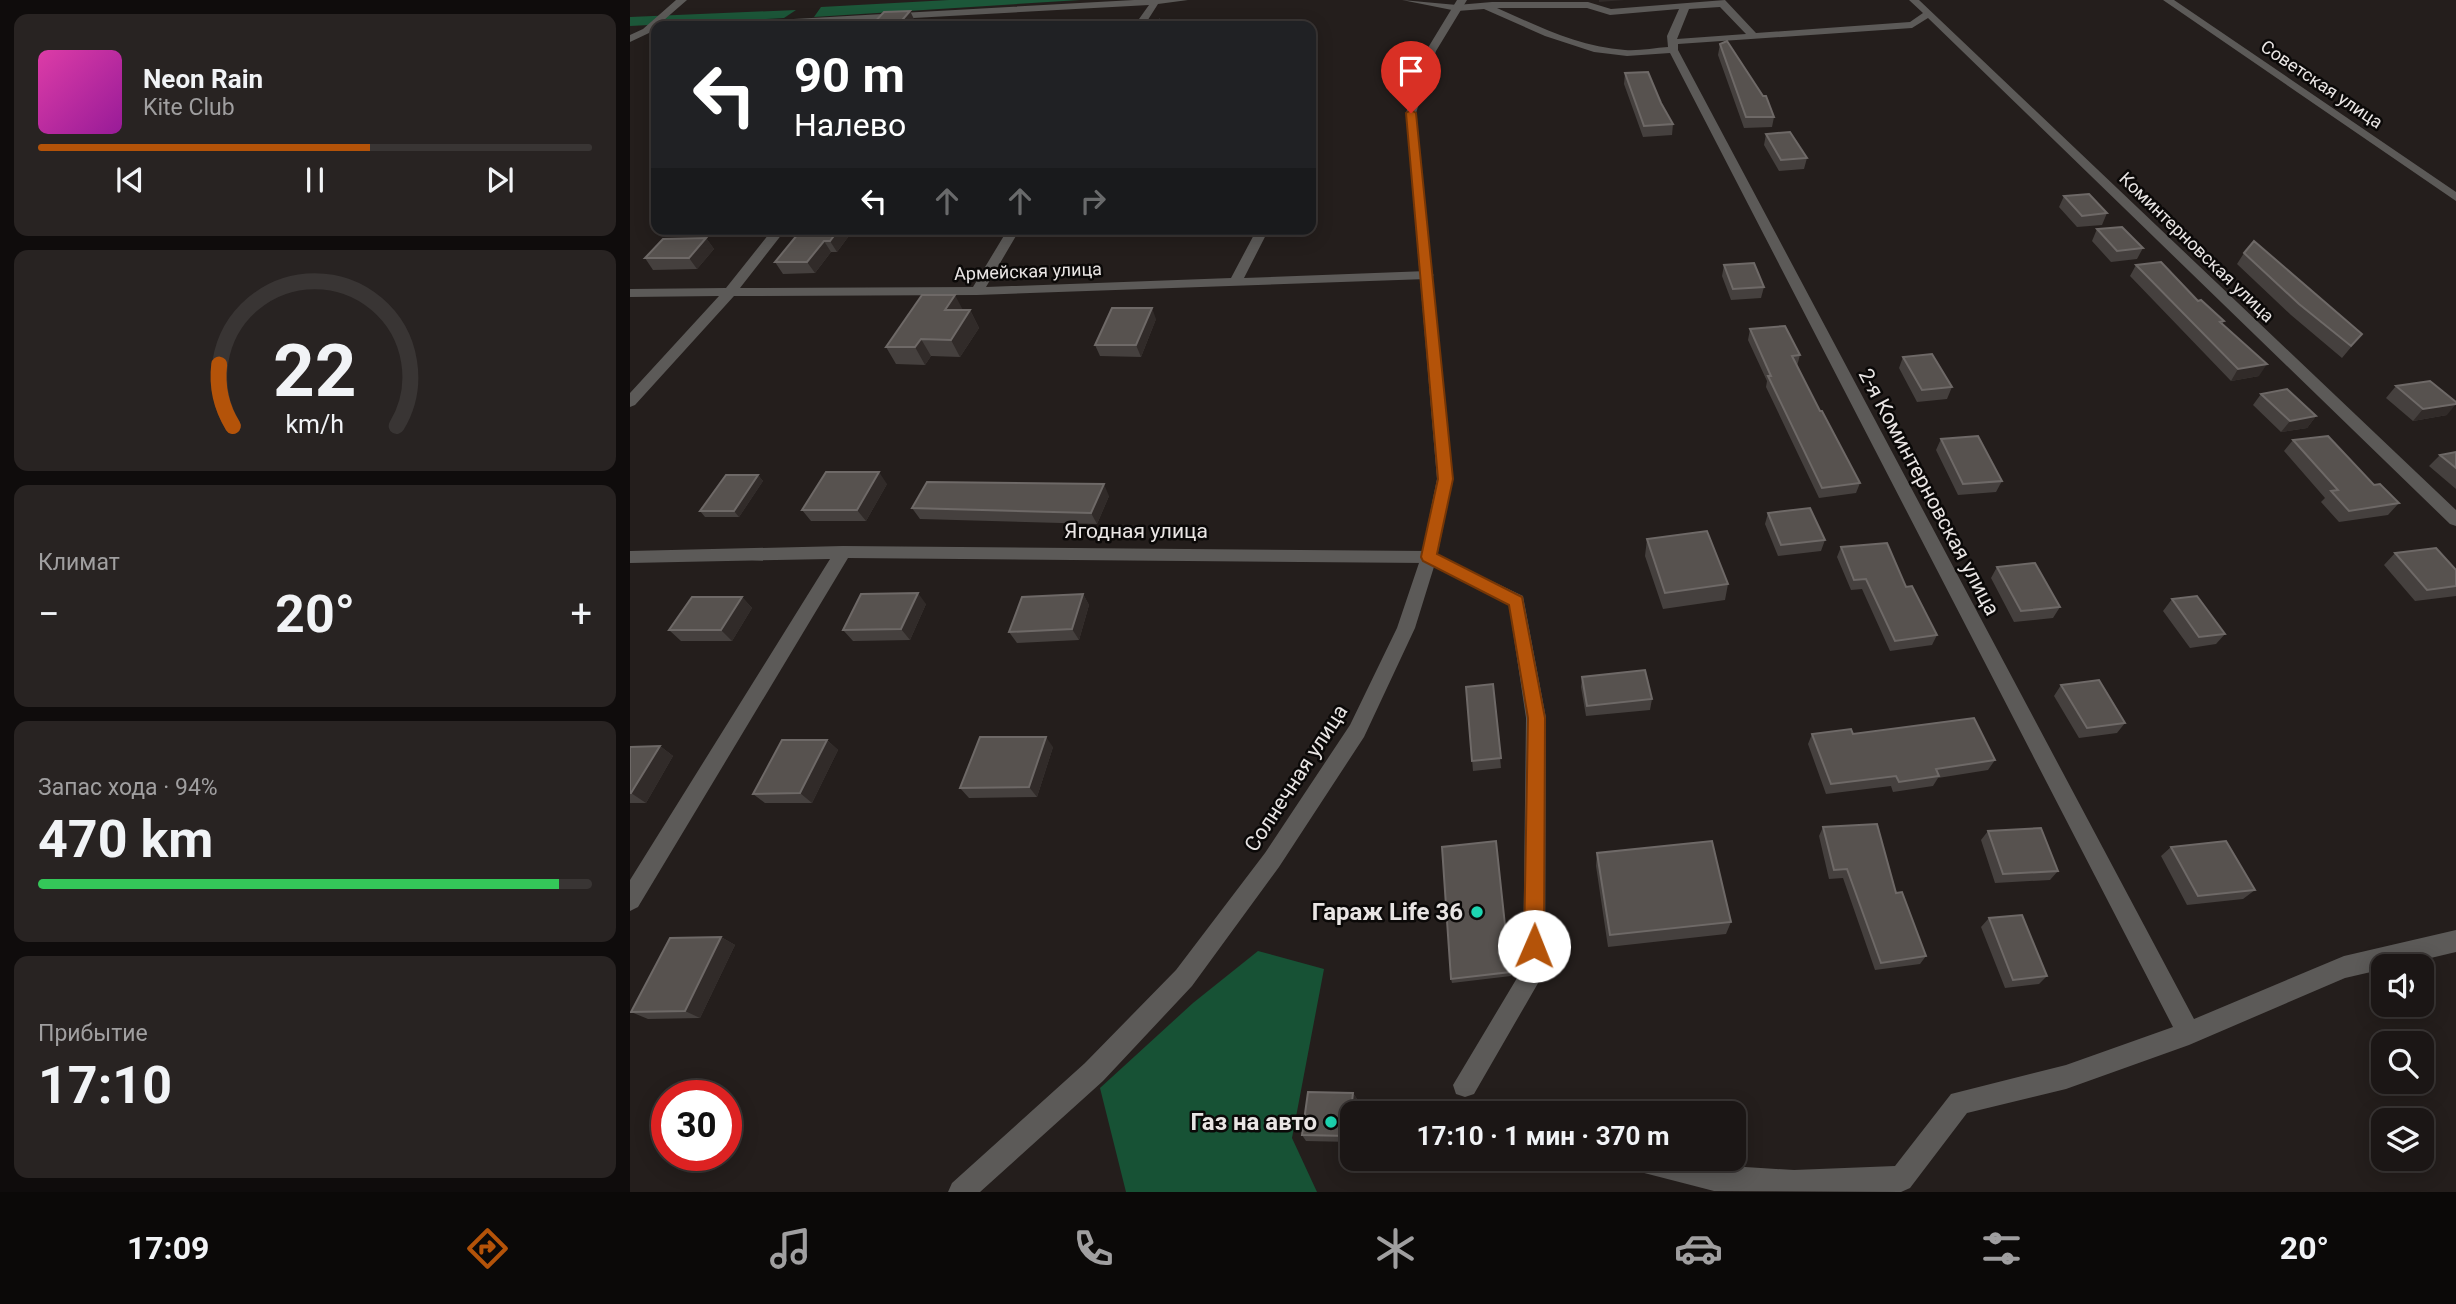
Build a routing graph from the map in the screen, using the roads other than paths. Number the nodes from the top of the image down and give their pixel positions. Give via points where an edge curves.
1 (682, 0) edge
2 (965, 0) edge
3 (1183, 0) edge
4 (1407, 0) edge
5 (1914, 0) edge
6 (2168, 0) edge
7 (1156, 1) edge
8 (1586, 2) edge
9 (1721, 2) edge
10 (1460, 4) edge
11 (1485, 6) junction
12 (1685, 6) junction
13 (1928, 14) junction
14 (950, 15) junction
15 (661, 21) edge
16 (826, 21) edge
17 (946, 21) edge
18 (1142, 21) edge
19 (651, 31) edge
20 (630, 32) edge
21 (1752, 35) junction
22 (630, 39) edge
23 (1672, 46) junction
24 (2456, 197) edge
25 (775, 235) edge
26 (1010, 235) edge
27 (1260, 235) edge
28 (1427, 275) junction
29 (1235, 282) junction
30 (977, 291) junction
31 (630, 293) edge
32 (729, 294) junction
33 (630, 402) edge
34 (2456, 520) edge
35 (843, 552) junction
36 (630, 557) edge
37 (1429, 557) junction
38 (630, 900) edge
39 (2456, 941) edge
40 (2189, 1033) junction
41 (1465, 1086) dead end
42 (1685, 1171) edge
43 (961, 1192) edge

1 - 15 street
2 - 14 street
3 - 7 street
4 - 10 street
5 - 13 street, Коминтерновская улица
6 - 24 street, Советская улица
7 - 14 street
7 - 18 street
8 - 11 street
8 - 12 street via 1610,12
9 - 12 street
9 - 21 street
10 - 11 street
10 - 28 street, Солнечная улица via 1431,51 1411,113
11 - 23 street via 1594,49 1627,53
12 - 23 street
13 - 21 street via 1912,25
13 - 34 street, Коминтерновская улица
14 - 16 street
14 - 17 street
19 - 20 street
19 - 22 street
21 - 23 street
23 - 40 street, 2-я Коминтерновская улица
25 - 32 street
26 - 30 street
27 - 29 street
28 - 29 street, Армейская улица
28 - 37 street, Солнечная улица via 1446,479
29 - 30 street, Армейская улица
30 - 32 street, Армейская улица
31 - 32 street, Армейская улица
32 - 33 street
35 - 36 street, Ягодная улица
35 - 37 street, Ягодная улица
35 - 38 street
37 - 41 street via 1517,601 1536,718 1534,971
37 - 43 street, Солнечная улица via 1406,628 1357,731 1272,860 1184,978 1094,1072
39 - 40 street via 2344,967
40 - 42 street via 2066,1076 1960,1104 1901,1179 1794,1182 1714,1178

